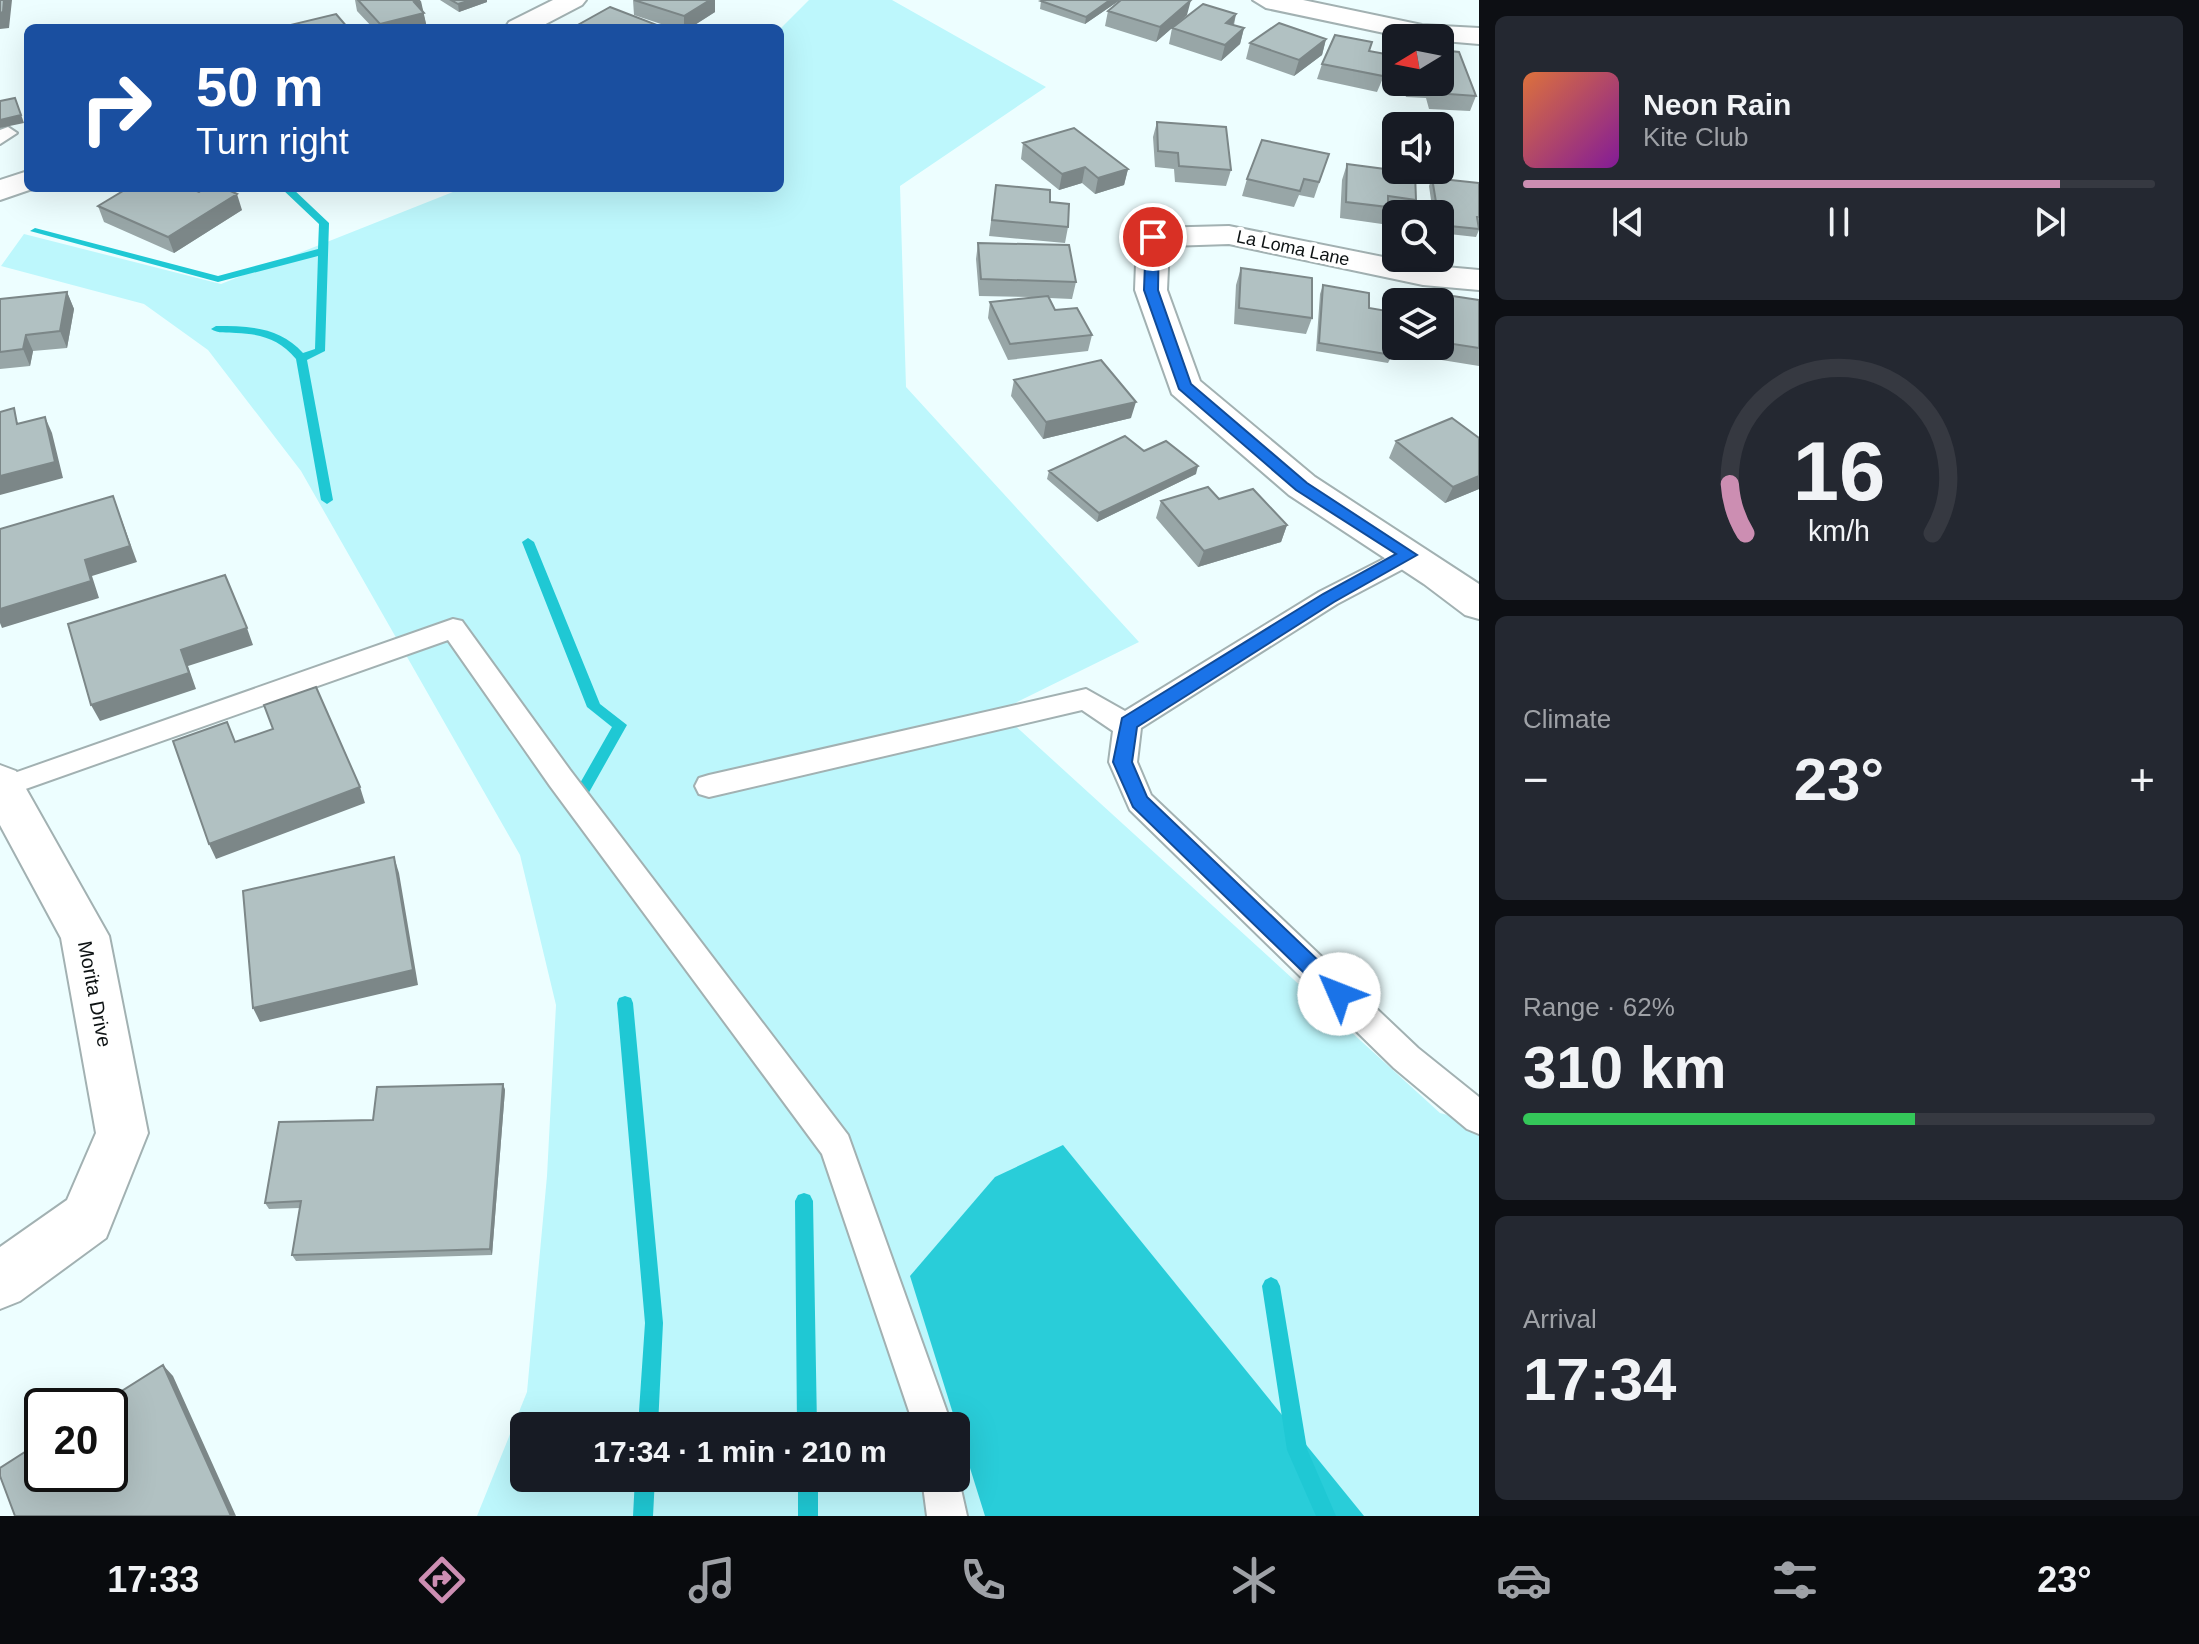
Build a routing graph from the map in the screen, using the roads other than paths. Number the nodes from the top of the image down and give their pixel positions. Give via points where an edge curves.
1 (573, 0) edge
2 (1266, 0) edge
3 (526, 24) edge
4 (1479, 36) edge
5 (24, 182) edge
6 (0, 191) edge
7 (1479, 280) edge
8 (1409, 555) junction
9 (1479, 605) edge
10 (1128, 727) junction
11 (2, 786) edge
12 (709, 786) dead end
13 (1479, 1118) edge
14 (0, 1281) edge
15 (928, 1412) edge
16 (943, 1492) edge
17 (947, 1516) edge

1 - 3 street
2 - 4 street via 1422,33
5 - 6 street
7 - 8 street, La Loma Lane via 1423,275 1229,235 1153,237 1151,290 1184,386 1302,486
8 - 9 street
8 - 10 lane via 1328,598
10 - 12 lane via 1086,699
10 - 13 lane via 1123,762 1140,802 1406,1058
11 - 14 street, Morita Drive via 85,936 122,1133 87,1219
11 - 15 lane via 453,628 836,1146
16 - 17 lane

